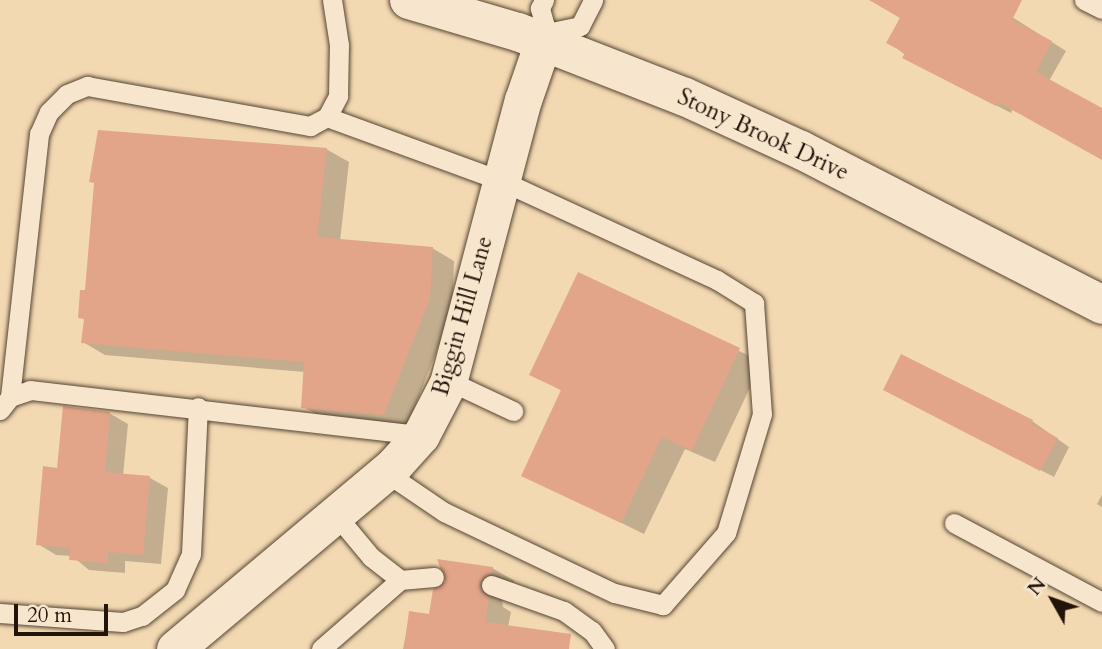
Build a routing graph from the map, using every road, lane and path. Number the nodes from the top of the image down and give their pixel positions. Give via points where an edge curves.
1 (332, 0) edge
2 (409, 0) edge
3 (544, 0) edge
4 (593, 0) edge
5 (1084, 0) edge
6 (1102, 9) edge
7 (545, 37) junction
8 (327, 117) junction
9 (502, 181) junction
10 (1102, 305) edge
11 (449, 381) junction
12 (5, 404) edge
13 (198, 407) junction
14 (513, 411) dead end
15 (421, 435) junction
16 (385, 472) junction
17 (336, 515) junction
18 (954, 523) dead end
19 (434, 577) dead end
20 (400, 580) junction
21 (491, 584) dead end
22 (1102, 602) edge
23 (0, 613) edge
24 (175, 649) edge
25 (321, 649) edge
26 (605, 649) edge

1 - 8 lane via 340,67 338,96
2 - 7 street, Stony Brook Drive
3 - 7 lane via 540,8
4 - 7 lane via 580,26
5 - 6 lane
7 - 9 street, Biggin Hill Lane
7 - 10 street, Stony Brook Drive via 801,150
8 - 9 lane
8 - 12 lane via 310,126 87,86 67,94 48,112 39,134
9 - 11 street, Biggin Hill Lane
9 - 16 lane via 717,280 754,303 762,414 726,533 663,605 614,593 468,524
11 - 14 lane
11 - 15 street, Biggin Hill Lane
12 - 13 lane via 30,390
13 - 15 lane
13 - 23 lane via 191,554 175,590 142,616 123,622
15 - 16 street, Biggin Hill Lane
16 - 17 street, Biggin Hill Lane
17 - 20 lane via 371,556
17 - 24 street, Biggin Hill Lane
18 - 22 lane
19 - 20 lane
20 - 25 lane
21 - 26 lane via 564,611 592,631

